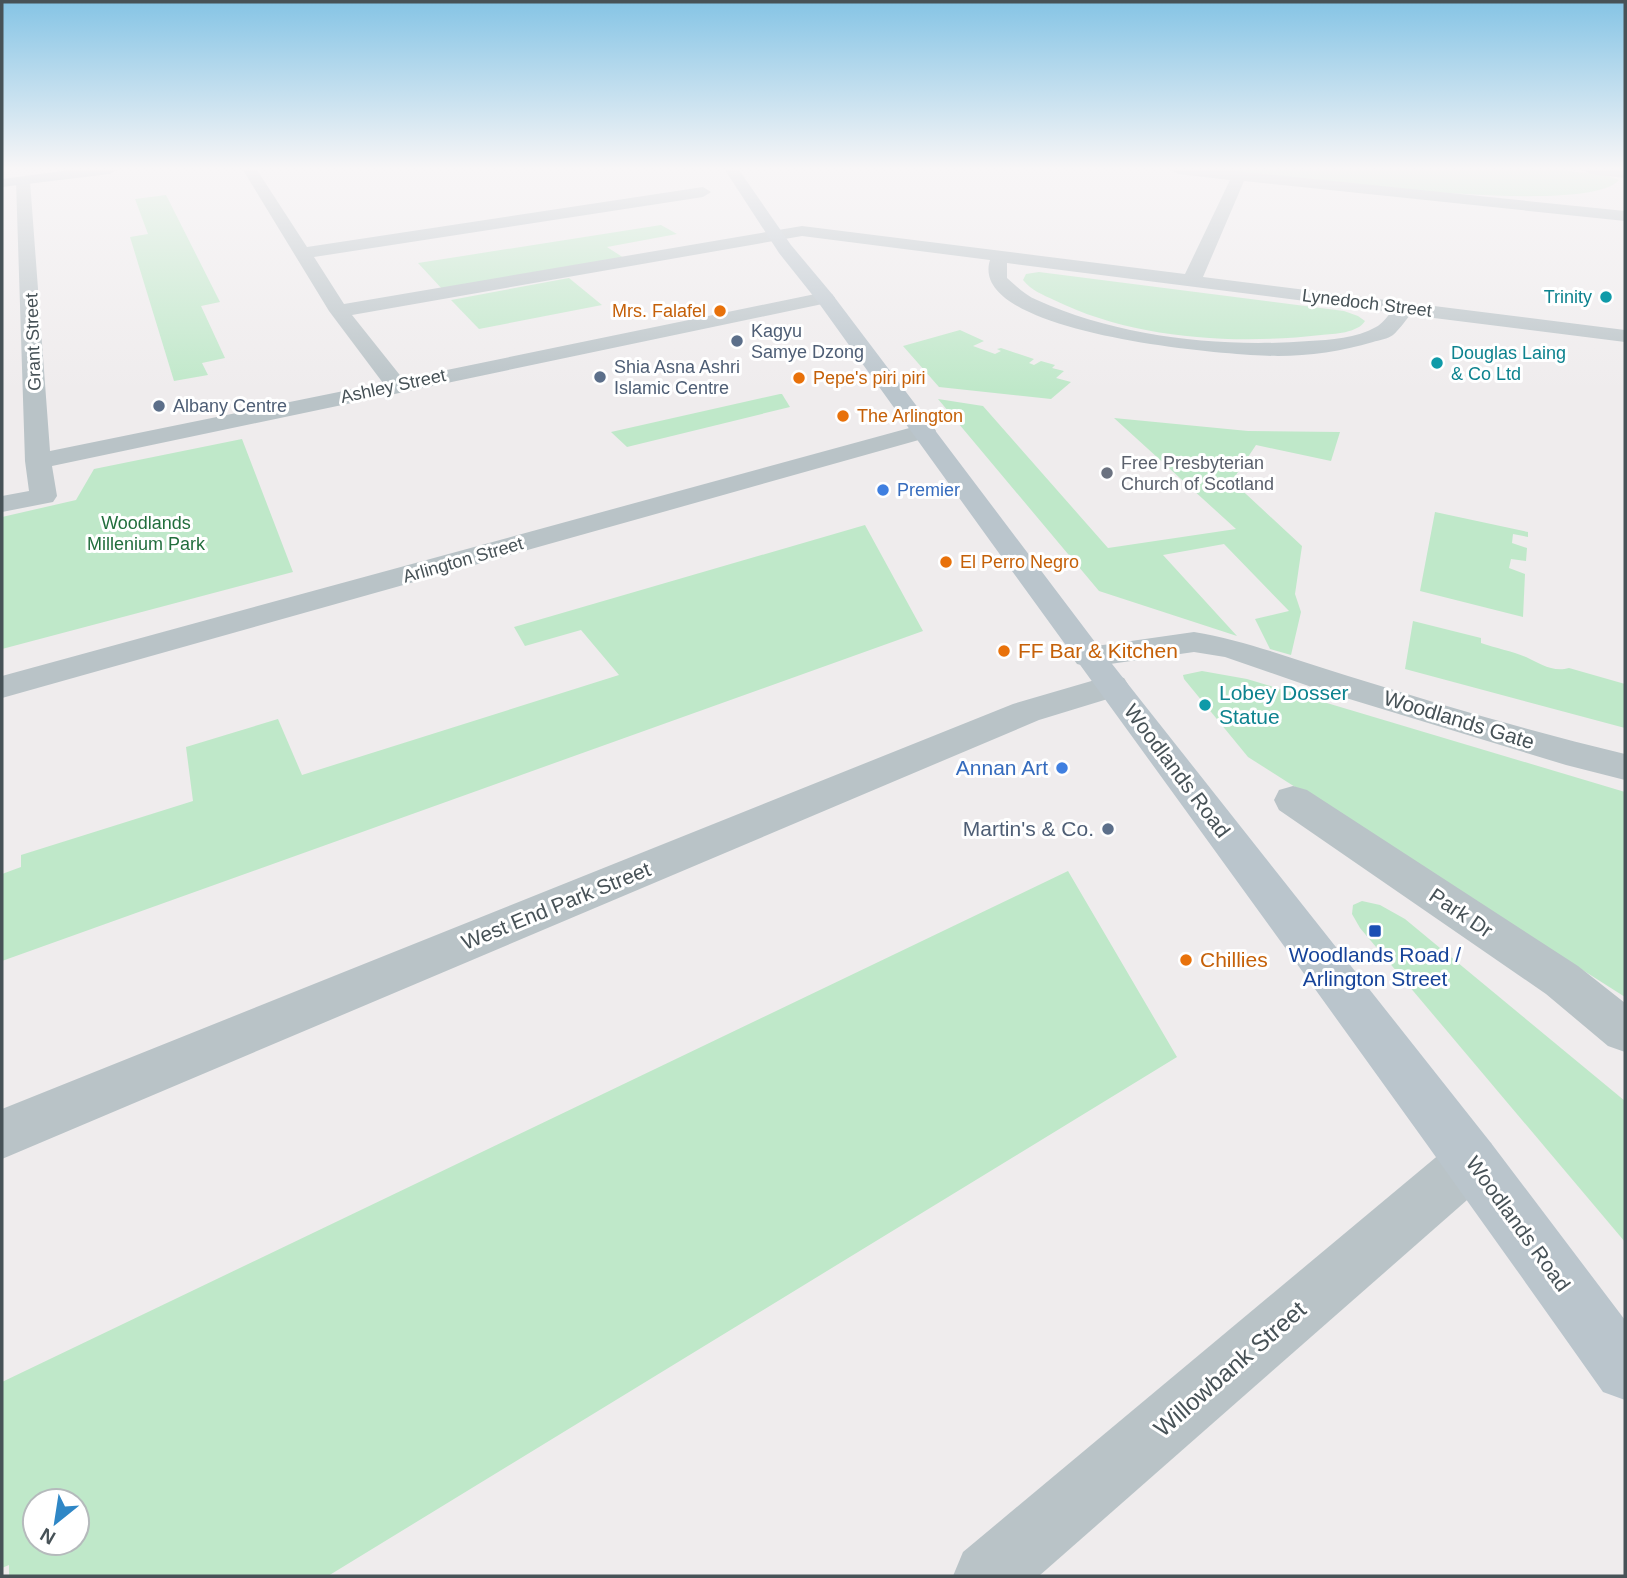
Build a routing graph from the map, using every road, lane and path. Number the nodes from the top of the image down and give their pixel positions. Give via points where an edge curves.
1 (28, 244) edge
2 (296, 244) edge
3 (364, 244) edge
4 (731, 244) edge
5 (781, 244) edge
6 (912, 244) edge
7 (1209, 244) edge
8 (302, 253) junction
9 (1001, 255) junction
10 (1192, 280) junction
11 (825, 298) junction
12 (1405, 308) junction
13 (340, 311) junction
14 (1625, 336) edge
15 (396, 385) junction
16 (924, 431) junction
17 (37, 461) junction
18 (2, 504) edge
19 (1100, 671) junction
20 (2, 687) edge
21 (1625, 767) edge
22 (1293, 800) dead end
23 (1625, 1031) edge
24 (2, 1134) edge
25 (1472, 1161) junction
26 (1625, 1370) edge
27 (988, 1576) edge

1 - 17 street, Grant Street
2 - 8 street
3 - 8 street
4 - 13 street, Lynedoch Street
5 - 11 street, Woodlands Road
6 - 9 street, Lynedoch Street
7 - 10 street
8 - 13 street
9 - 10 street, Lynedoch Street
9 - 12 street via 998,279 1036,306 1105,330 1190,346 1276,349 1344,344 1395,327
10 - 12 street, Lynedoch Street
11 - 15 street, Ashley Street
11 - 16 street, Woodlands Road
12 - 14 street, Lynedoch Street
13 - 15 street
15 - 17 street, Ashley Street
16 - 19 street, Woodlands Road
16 - 20 street, Arlington Street
17 - 18 street via 43,496
19 - 21 street, Woodlands Gate via 1194,642 1231,648
19 - 24 street, West End Park Street via 1026,712
19 - 25 street, Woodlands Road
22 - 23 street, Park Dr via 1562,980
25 - 26 street, Woodlands Road
25 - 27 street, Willowbank Street

